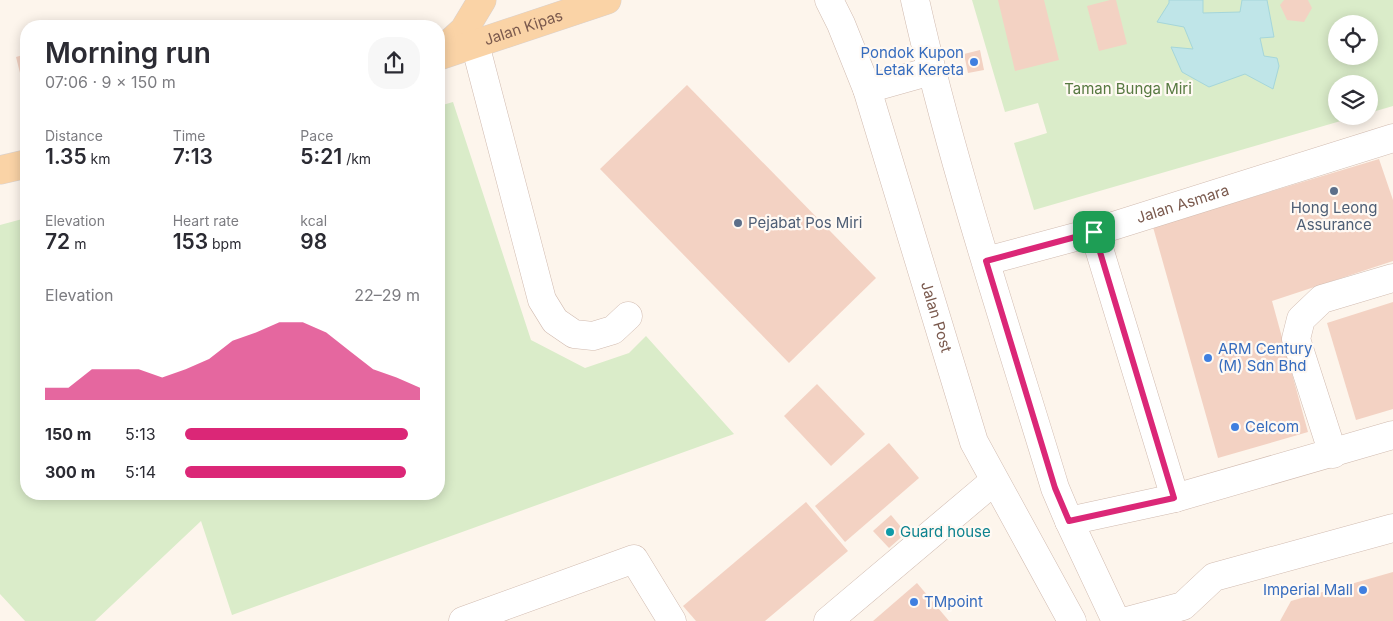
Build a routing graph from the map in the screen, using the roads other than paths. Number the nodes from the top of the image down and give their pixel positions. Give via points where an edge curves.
1 (482, 0) edge
2 (607, 0) edge
3 (829, 0) edge
4 (915, 0) edge
5 (475, 44) junction
6 (445, 48) edge
7 (445, 52) edge
8 (931, 71) junction
9 (867, 89) junction
10 (1393, 139) edge
11 (20, 165) edge
12 (0, 170) edge
13 (1094, 232) junction
14 (986, 261) junction
15 (1393, 278) edge
16 (628, 316) dead end
17 (1393, 435) edge
18 (1333, 454) junction
19 (994, 481) junction
20 (1174, 498) junction
21 (1069, 521) junction
22 (1393, 528) edge
23 (1186, 613) edge
24 (463, 621) edge
25 (672, 621) edge
26 (828, 621) edge
27 (1072, 621) edge
28 (1116, 621) edge
29 (1127, 621) edge

1 - 6 main road via 464,30
2 - 5 main road, Jalan Kipas
3 - 9 street, Jalan Post
4 - 8 street
5 - 7 main road, Jalan Kipas
5 - 16 street via 542,300 555,321 574,334 593,336 614,330
8 - 9 street
8 - 14 street
9 - 19 street, Jalan Post via 974,442
10 - 13 street, Jalan Asmara
11 - 12 main road
13 - 14 street, Jalan Asmara
13 - 20 street
14 - 21 street via 1055,488
15 - 18 street via 1322,299 1301,319 1296,338
17 - 18 street
18 - 20 street
19 - 26 street
19 - 27 street, Jalan Post
20 - 21 street
21 - 28 street
22 - 23 street via 1214,577
23 - 29 street
24 - 25 street via 634,559

